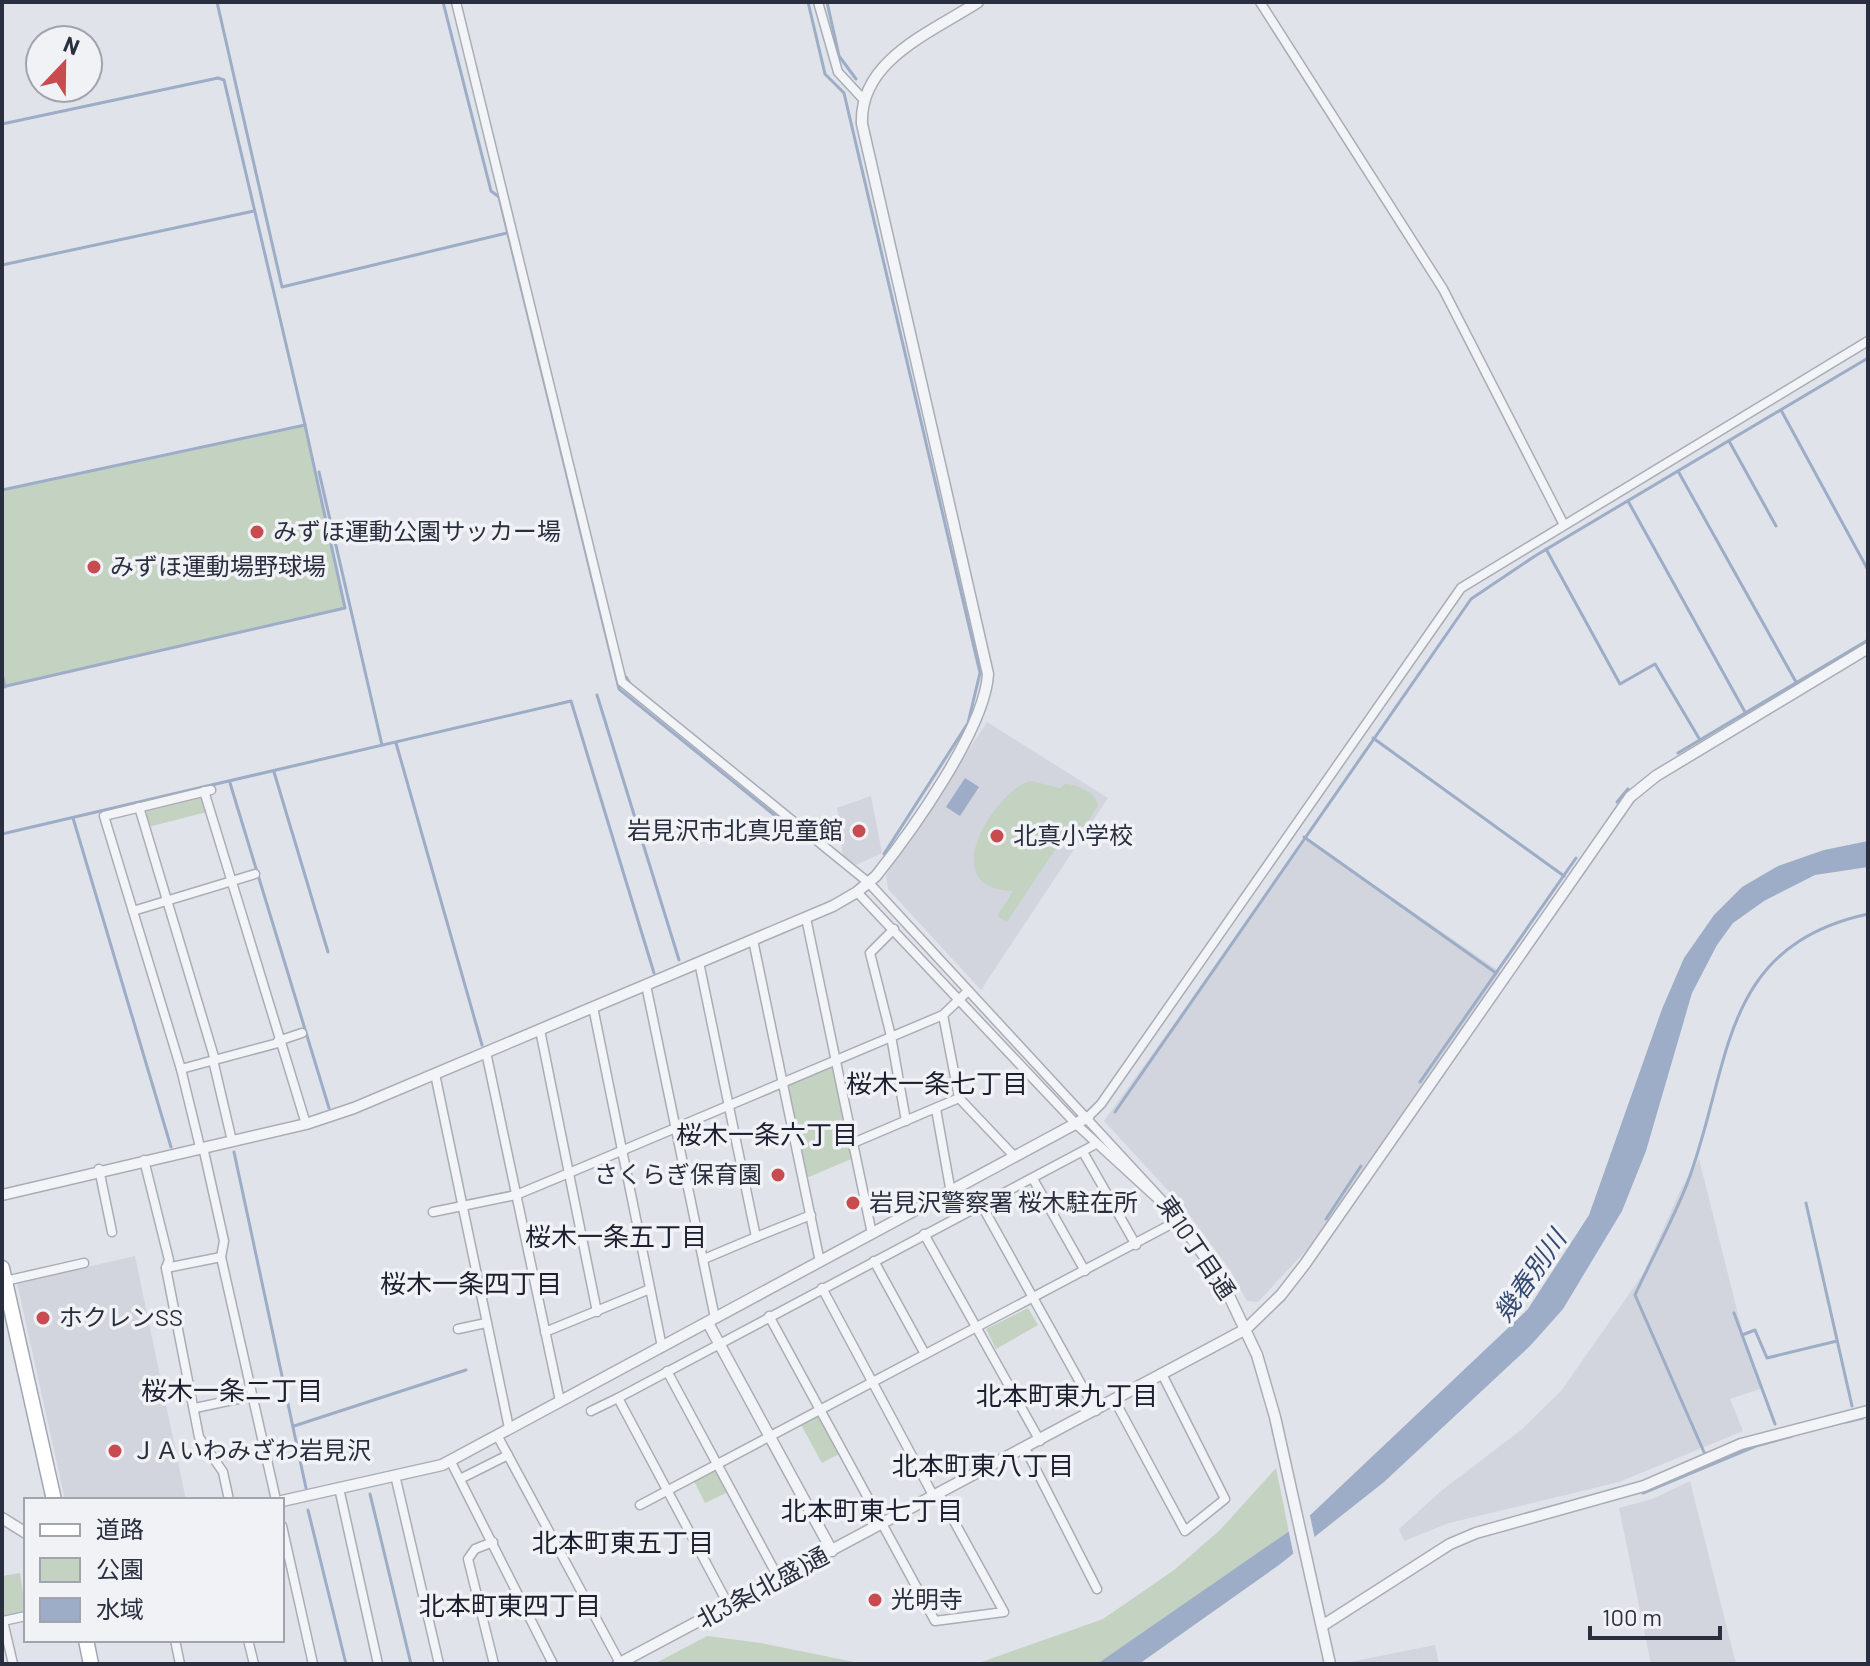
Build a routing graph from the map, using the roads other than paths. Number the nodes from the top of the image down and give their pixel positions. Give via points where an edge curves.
1 (456, 2) edge
2 (818, 2) edge
3 (978, 2) edge
4 (1260, 2) edge
5 (863, 99) junction
6 (1868, 341) edge
7 (1563, 523) junction
8 (1868, 648) edge
9 (139, 807) junction
10 (255, 874) dead end
11 (231, 882) junction
12 (869, 883) junction
13 (857, 892) junction
14 (166, 901) junction
15 (133, 911) junction
16 (806, 918) junction
17 (894, 929) junction
18 (753, 940) junction
19 (699, 962) junction
20 (646, 985) junction
21 (968, 991) junction
22 (960, 998) junction
23 (593, 1007) junction
24 (943, 1015) junction
25 (540, 1030) junction
26 (302, 1033) dead end
27 (891, 1036) junction
28 (278, 1042) junction
29 (486, 1052) junction
30 (836, 1059) junction
31 (214, 1060) junction
32 (181, 1069) junction
33 (435, 1074) junction
34 (783, 1081) junction
35 (959, 1098) junction
36 (730, 1105) junction
37 (936, 1109) junction
38 (1088, 1117) junction
39 (906, 1121) junction
40 (306, 1124) junction
41 (1077, 1125) junction
42 (677, 1127) junction
43 (232, 1141) junction
44 (853, 1143) junction
45 (1096, 1144) junction
46 (202, 1147) junction
47 (623, 1149) junction
48 (1083, 1152) junction
49 (1015, 1157) junction
50 (144, 1160) junction
51 (99, 1169) junction
52 (569, 1173) junction
53 (1033, 1179) junction
54 (951, 1193) junction
55 (2, 1195) edge
56 (516, 1195) junction
57 (981, 1204) junction
58 (461, 1207) junction
59 (1171, 1210) junction
60 (433, 1212) dead end
61 (811, 1215) junction
62 (1179, 1220) junction
63 (112, 1232) dead end
64 (872, 1234) junction
65 (924, 1234) junction
66 (756, 1237) junction
67 (1136, 1245) junction
68 (221, 1257) junction
69 (704, 1259) junction
70 (874, 1261) junction
71 (820, 1262) junction
72 (84, 1263) dead end
73 (166, 1268) junction
74 (1085, 1271) junction
75 (3, 1274) edge
76 (822, 1288) junction
77 (650, 1289) junction
78 (1033, 1298) junction
79 (597, 1312) junction
80 (769, 1316) junction
81 (712, 1320) junction
82 (486, 1323) junction
83 (976, 1328) junction
84 (458, 1329) dead end
85 (1246, 1329) junction
86 (545, 1332) junction
87 (719, 1343) junction
88 (662, 1347) junction
89 (925, 1354) junction
90 (667, 1371) junction
91 (1163, 1376) junction
92 (872, 1382) junction
93 (252, 1396) junction
94 (618, 1398) junction
95 (560, 1401) junction
96 (1115, 1401) junction
97 (195, 1408) junction
98 (821, 1408) junction
99 (591, 1411) dead end
100 (1096, 1411) junction
101 (1868, 1411) edge
102 (509, 1428) junction
103 (497, 1435) junction
104 (768, 1436) junction
105 (1040, 1441) junction
106 (1025, 1448) junction
107 (508, 1455) junction
108 (450, 1460) junction
109 (717, 1464) junction
110 (395, 1475) junction
111 (462, 1478) junction
112 (339, 1488) junction
113 (666, 1491) junction
114 (936, 1496) junction
115 (54, 1498) edge
116 (229, 1498) edge
117 (276, 1498) edge
118 (284, 1501) edge
119 (640, 1505) dead end
120 (2, 1518) edge
121 (884, 1523) junction
122 (24, 1532) edge
123 (284, 1535) edge
124 (493, 1542) junction
125 (832, 1551) junction
126 (779, 1579) junction
127 (1097, 1589) dead end
128 (729, 1606) junction
129 (24, 1616) edge
130 (3, 1621) edge
131 (1322, 1626) junction
132 (86, 1642) edge
133 (175, 1642) edge
134 (248, 1642) edge
135 (13, 1664) edge
136 (91, 1664) edge
137 (180, 1664) edge
138 (254, 1664) edge
139 (313, 1664) edge
140 (378, 1664) edge
141 (439, 1664) edge
142 (494, 1664) edge
143 (553, 1664) edge
144 (619, 1664) edge
145 (1330, 1664) edge

1 - 12 street, 東10丁目通 via 622,682
2 - 5 street via 838,72
3 - 5 street via 889,61 873,77
4 - 7 street via 1443,289
5 - 12 street via 862,124 988,674 975,726
6 - 7 street
7 - 38 street via 1461,588
8 - 85 street, 北3条(北盛)通 via 1656,776 1630,797 1305,1264
9 - 11 street via 207,790
9 - 14 street
9 - 15 street via 104,816
10 - 11 street
11 - 14 street
11 - 28 street
12 - 13 street
12 - 21 street, 東10丁目通
13 - 16 street
13 - 17 street
14 - 15 street
14 - 31 street
15 - 32 street
16 - 18 street
16 - 30 street
17 - 22 street
17 - 27 street via 870,953
18 - 19 street
18 - 34 street
19 - 20 street
19 - 36 street
20 - 23 street
20 - 42 street
21 - 22 street
21 - 38 street, 東10丁目通
22 - 24 street
22 - 41 street
23 - 25 street
23 - 47 street
24 - 27 street
24 - 35 street
25 - 29 street
25 - 52 street
26 - 28 street
27 - 30 street
27 - 39 street
28 - 31 street
28 - 40 street
29 - 33 street
29 - 56 street
30 - 34 street
30 - 44 street
31 - 32 street
31 - 43 street
32 - 46 street
33 - 40 street
33 - 58 street
34 - 36 street
34 - 61 street
35 - 37 street
35 - 49 street
36 - 42 street
36 - 66 street
37 - 39 street
37 - 54 street
38 - 41 street
38 - 59 street, 東10丁目通
39 - 44 street
40 - 43 street
41 - 45 street
41 - 49 street
42 - 47 street
42 - 69 street
43 - 46 street
44 - 64 street
45 - 48 street
45 - 59 street
46 - 50 street
46 - 68 street via 224,1241
47 - 52 street
47 - 77 street
48 - 53 street
48 - 67 street
49 - 54 street
50 - 51 street
50 - 73 street via 169,1260
51 - 55 street
51 - 63 street
52 - 56 street
52 - 79 street
53 - 57 street
53 - 74 street
54 - 64 street
56 - 58 street
56 - 86 street
57 - 65 street
57 - 78 street
58 - 60 street
58 - 82 street
59 - 62 street, 東10丁目通
61 - 66 street
61 - 71 street
62 - 67 street
62 - 85 street, 東10丁目通 via 1222,1281
64 - 71 street
65 - 70 street
65 - 83 street
66 - 69 street
67 - 74 street
68 - 73 street
68 - 93 street
69 - 81 street
70 - 76 street
70 - 89 street
71 - 81 street
72 - 75 street
73 - 97 street
74 - 78 street
75 - 115 main road
76 - 80 street
76 - 92 street
77 - 79 street
77 - 88 street
78 - 83 street
78 - 100 street
79 - 86 street
80 - 87 street
80 - 98 street
81 - 87 street
81 - 88 street
82 - 84 street
82 - 102 street
83 - 89 street
83 - 105 street
85 - 91 street, 北3条(北盛)通
85 - 131 street, 東10丁目通 via 1268,1385
86 - 95 street
87 - 90 street
87 - 104 street
88 - 95 street
89 - 92 street
90 - 94 street
90 - 109 street
91 - 96 street, 北3条(北盛)通
91 - 96 street via 1225,1499 1185,1531
92 - 98 street
92 - 114 street
93 - 97 street
93 - 117 street
94 - 99 street
94 - 113 street
95 - 102 street
96 - 100 street, 北3条(北盛)通
97 - 116 street via 199,1437 223,1472
98 - 104 street
98 - 121 street
100 - 105 street, 北3条(北盛)通
101 - 131 street via 1741,1444 1644,1486 1476,1533 1450,1544
102 - 103 street
103 - 107 street
103 - 108 street
104 - 109 street
104 - 125 street
105 - 106 street, 北3条(北盛)通
106 - 114 street, 北3条(北盛)通
106 - 127 street
107 - 111 street
107 - 144 street
108 - 110 street
108 - 111 street
109 - 113 street
109 - 126 street
110 - 112 street
110 - 141 street
111 - 124 street
112 - 118 street
112 - 140 street
113 - 119 street
113 - 128 street
114 - 121 street, 北3条(北盛)通
114 - 121 street via 1004,1612 935,1621
120 - 122 street
121 - 125 street, 北3条(北盛)通
123 - 139 street
124 - 142 street via 475,1549 468,1559
124 - 143 street
125 - 126 street, 北3条(北盛)通
126 - 128 street, 北3条(北盛)通
128 - 144 street, 北3条(北盛)通
129 - 130 street
130 - 135 street
131 - 145 street
132 - 136 main road
133 - 137 street
134 - 138 street

